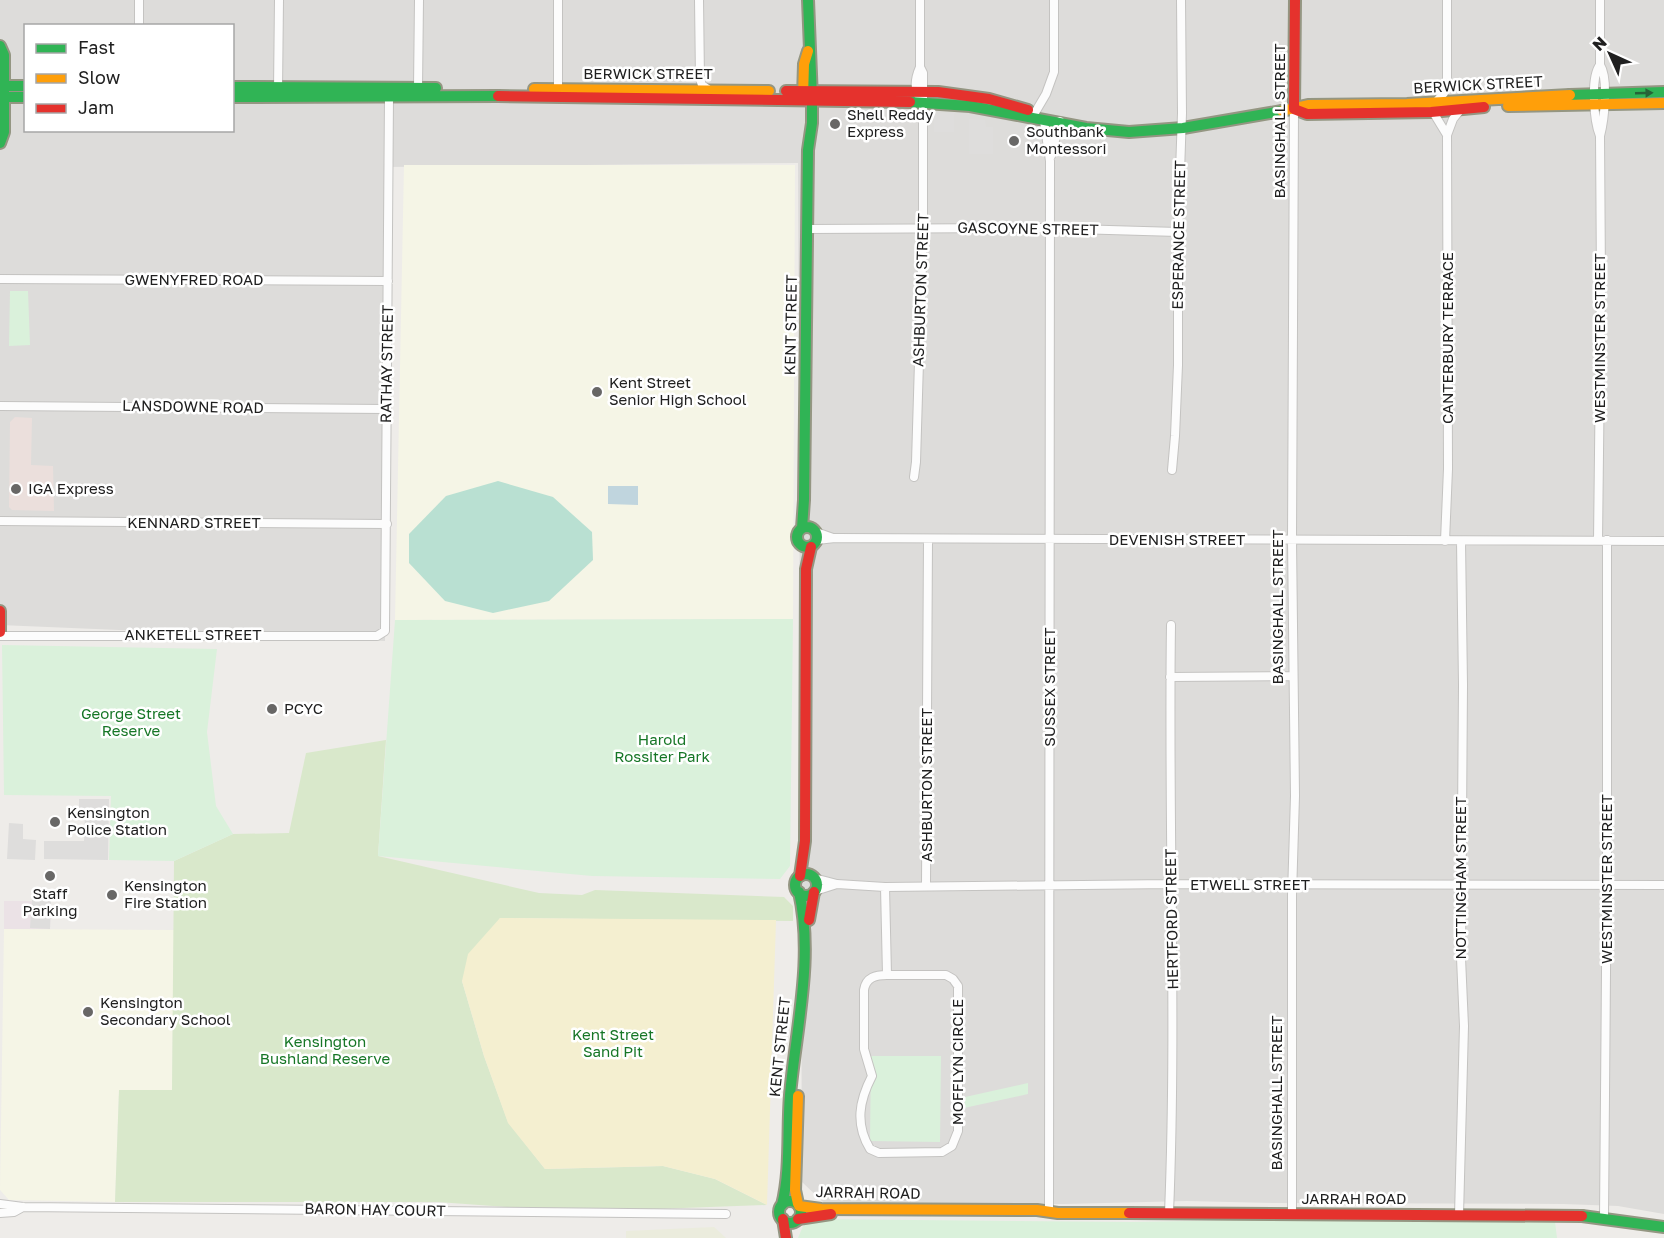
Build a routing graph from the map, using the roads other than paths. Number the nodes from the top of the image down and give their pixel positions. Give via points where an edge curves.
1 (140, 0) edge
2 (279, 0) edge
3 (419, 0) edge
4 (558, 0) edge
5 (699, 0) edge
6 (808, 0) edge
7 (920, 0) edge
8 (1054, 0) edge
9 (1181, 0) edge
10 (1295, 0) edge
11 (1447, 0) edge
12 (1600, 0) edge
13 (139, 24) edge
14 (0, 46) edge
15 (1447, 81) junction
16 (24, 86) edge
17 (234, 87) edge
18 (418, 88) junction
19 (708, 89) junction
20 (2, 92) edge
21 (278, 92) junction
22 (1664, 92) edge
23 (558, 93) junction
24 (808, 95) junction
25 (920, 95) junction
26 (24, 97) edge
27 (234, 97) edge
28 (389, 98) junction
29 (1600, 99) junction
30 (1664, 103) edge
31 (1460, 105) junction
32 (1434, 108) junction
33 (1294, 109) junction
34 (1036, 111) junction
35 (1044, 121) junction
36 (1059, 121) junction
37 (1181, 130) junction
38 (1447, 135) junction
39 (0, 143) edge
40 (1050, 161) junction
41 (923, 228) junction
42 (1050, 228) junction
43 (807, 229) junction
44 (1178, 232) junction
45 (0, 279) edge
46 (388, 281) junction
47 (0, 406) edge
48 (386, 409) junction
49 (1172, 471) dead end
50 (914, 477) dead end
51 (0, 521) edge
52 (387, 524) junction
53 (810, 537) junction
54 (928, 540) junction
55 (1050, 540) junction
56 (1292, 540) junction
57 (1445, 541) junction
58 (1461, 541) junction
59 (1602, 541) junction
60 (1664, 541) edge
61 (0, 611) edge
62 (1171, 625) dead end
63 (386, 631) joint
64 (0, 634) edge
65 (1293, 676) junction
66 (1170, 677) junction
67 (805, 852) junction
68 (800, 876) junction
69 (814, 877) junction
70 (1171, 884) junction
71 (837, 885) junction
72 (1049, 885) junction
73 (1292, 885) junction
74 (1461, 885) junction
75 (1606, 885) junction
76 (1664, 885) edge
77 (926, 886) junction
78 (885, 887) junction
79 (814, 891) junction
80 (799, 892) junction
81 (888, 975) junction
82 (0, 1204) edge
83 (782, 1205) junction
84 (798, 1205) junction
85 (23, 1208) junction
86 (1047, 1212) junction
87 (0, 1213) edge
88 (1169, 1213) junction
89 (726, 1214) dead end
90 (1292, 1214) junction
91 (1459, 1215) junction
92 (1604, 1218) junction
93 (783, 1220) junction
94 (797, 1220) junction
95 (1664, 1227) edge
96 (786, 1238) edge
97 (792, 1238) edge

1 - 13 street
2 - 21 street
3 - 18 street
4 - 23 street
5 - 19 street via 700,70 702,85
6 - 24 main road, KENT STREET via 808,51 804,64
7 - 25 street, ASHBURTON STREET
8 - 34 street via 1054,72
9 - 37 street, ESPERANCE STREET
10 - 33 main road, BASINGHALL STREET
11 - 15 street
12 - 29 street, WESTMINSTER STREET via 1600,65 1596,71
14 - 20 main road via 4,55
15 - 31 street
15 - 32 street
16 - 20 main road
17 - 21 main road, BERWICK STREET
18 - 21 main road, BERWICK STREET
18 - 23 main road, BERWICK STREET
19 - 23 main road, BERWICK STREET
19 - 24 main road, BERWICK STREET
20 - 26 main road
20 - 39 main road via 4,132
21 - 27 main road, BERWICK STREET
21 - 28 main road, BERWICK STREET
29 -> 22 main road, BERWICK STREET
23 - 24 main road, BERWICK STREET
23 - 28 main road, BERWICK STREET
24 - 25 main road, BERWICK STREET
24 - 43 main road, KENT STREET via 813,123 808,150
25 - 34 main road, BERWICK STREET via 989,99
25 - 35 main road, BERWICK STREET
25 - 41 street, ASHBURTON STREET
28 - 46 street, RATHAY STREET
29 - 30 main road, BERWICK STREET
29 - 31 main road, BERWICK STREET
29 - 59 street, WESTMINSTER STREET via 1604,123 1599,136
31 - 32 main road, BERWICK STREET
31 - 38 street, CANTERBURY TERRACE
32 - 33 main road, BERWICK STREET via 1307,114
32 - 38 street
33 - 37 main road, BERWICK STREET
33 - 56 street, BASINGHALL STREET
34 - 36 main road, BERWICK STREET
35 - 36 main road, BERWICK STREET
35 - 40 street, SUSSEX STREET
36 - 37 main road, BERWICK STREET via 1122,132
36 - 40 street, SUSSEX STREET
37 - 44 street, ESPERANCE STREET
38 - 57 street, CANTERBURY TERRACE
40 - 42 street, SUSSEX STREET
41 - 42 street, GASCOYNE STREET
41 - 43 street, GASCOYNE STREET
41 - 50 street, ASHBURTON STREET
42 - 44 street, GASCOYNE STREET
42 - 55 street, SUSSEX STREET
43 - 53 main road, KENT STREET via 804,500
44 - 49 street, ESPERANCE STREET via 1178,365
45 - 46 street, GWENYFRED ROAD
46 - 48 street, RATHAY STREET
47 - 48 street, LANSDOWNE ROAD
48 - 52 street, RATHAY STREET
51 - 52 street, KENNARD STREET
52 - 63 street, RATHAY STREET
53 - 54 street, DEVENISH STREET
53 - 67 main road, KENT STREET via 806,570
54 - 55 street, DEVENISH STREET
54 - 77 street, ASHBURTON STREET
55 - 56 street, DEVENISH STREET
55 - 72 street, SUSSEX STREET
56 - 57 street, DEVENISH STREET
56 - 65 street, BASINGHALL STREET
57 - 58 street, DEVENISH STREET
58 - 59 street, DEVENISH STREET
58 - 74 street, NOTTINGHAM STREET
59 - 60 street, DEVENISH STREET
59 - 75 street, WESTMINSTER STREET
61 - 64 main road
62 - 66 street, HERTFORD STREET
63 - 64 street, ANKETELL STREET via 377,636
65 - 66 street
65 - 73 street, BASINGHALL STREET
66 - 70 street, HERTFORD STREET
67 - 68 main road, KENT STREET
67 - 69 main road, KENT STREET
68 - 69 main road
68 - 80 main road via 796,884
69 - 71 street, ETWELL STREET
69 - 79 main road
70 - 72 street, ETWELL STREET
70 - 73 street, ETWELL STREET
70 - 88 street, HERTFORD STREET
71 - 78 street, ETWELL STREET
71 - 79 street, ETWELL STREET
72 - 77 street, ETWELL STREET
72 - 86 street, SUSSEX STREET
73 - 74 street, ETWELL STREET
73 - 90 street, BASINGHALL STREET
74 - 75 street, ETWELL STREET
74 - 91 street, NOTTINGHAM STREET via 1464,1026
75 - 76 street, ETWELL STREET
75 - 92 street, WESTMINSTER STREET
77 - 78 street, ETWELL STREET
78 - 81 street
79 - 80 main road via 807,895
79 - 84 main road, KENT STREET via 796,1130
80 - 83 main road, KENT STREET via 804,923 803,967 787,1131 788,1177
81 - 81 street, MOFFLYN CIRCLE via 871,978 864,990 864,1049 872,1076 861,1099 861,1132 870,1149 879,1153 942,1152 952,1146 958,1131 958,987 946,975
82 - 85 street, BARON HAY COURT
83 - 84 main road via 790,1201
83 - 93 main road
84 - 86 main road, JARRAH ROAD via 821,1209
84 - 94 main road via 801,1212
85 - 87 street, BARON HAY COURT
85 - 89 street, BARON HAY COURT
86 - 88 main road, JARRAH ROAD
86 - 94 main road, JARRAH ROAD via 831,1214
88 - 90 main road, JARRAH ROAD
90 - 91 main road, JARRAH ROAD
91 - 92 main road, JARRAH ROAD
92 - 95 main road, JARRAH ROAD
93 - 94 main road
93 - 96 main road
94 - 97 main road

